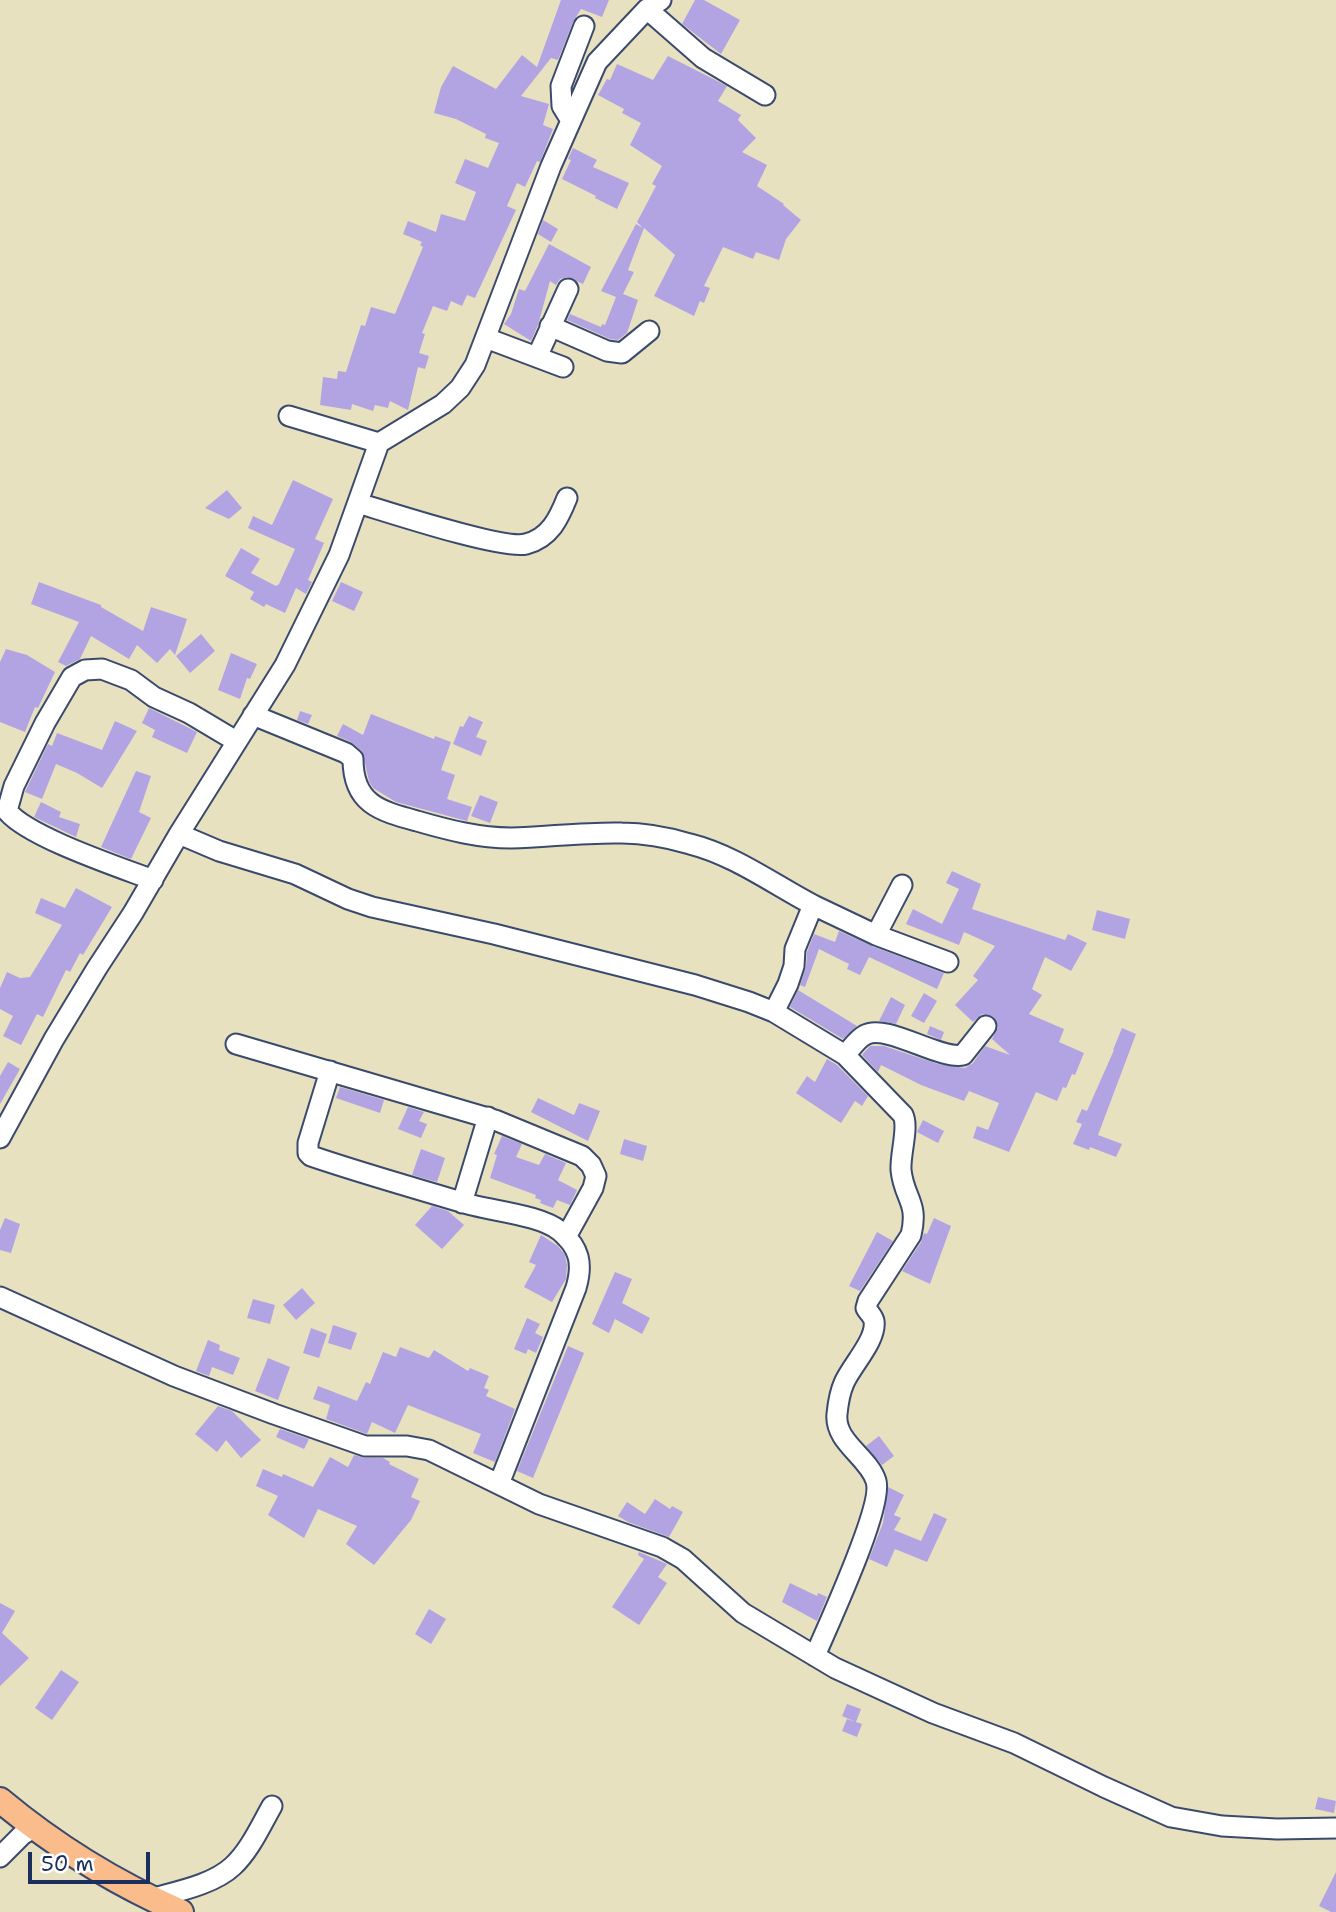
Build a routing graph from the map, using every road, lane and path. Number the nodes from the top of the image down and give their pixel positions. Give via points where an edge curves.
1 (654, 5) edge
2 (584, 26) dead end
3 (765, 95) dead end
4 (570, 119) junction
5 (568, 289) dead end
6 (550, 326) junction
7 (649, 331) dead end
8 (486, 338) junction
9 (537, 357) junction
10 (563, 366) dead end
11 (289, 416) dead end
12 (380, 443) junction
13 (567, 498) dead end
14 (358, 503) junction
15 (253, 715) junction
16 (236, 741) junction
17 (4, 808) edge
18 (179, 834) junction
19 (153, 880) junction
20 (902, 885) dead end
21 (813, 905) junction
22 (876, 935) junction
23 (948, 962) dead end
24 (774, 1012) junction
25 (986, 1026) dead end
26 (236, 1044) dead end
27 (845, 1055) junction
28 (330, 1072) junction
29 (488, 1118) junction
30 (0, 1138) edge
31 (463, 1203) junction
32 (566, 1237) junction
33 (0, 1297) edge
34 (499, 1484) junction
35 (815, 1656) junction
36 (0, 1800) edge
37 (272, 1806) dead end
38 (35, 1827) junction
39 (1336, 1828) edge
40 (0, 1857) edge
41 (150, 1899) junction
42 (181, 1912) edge

1 - 3 street via 703,58
1 - 4 street via 597,62
2 - 4 street via 561,86 562,106
4 - 8 street
5 - 6 street
6 - 7 street via 622,353
6 - 9 street
8 - 9 street
8 - 12 street via 460,388 443,404
9 - 10 street
11 - 12 street
12 - 14 street
13 - 14 street via 552,530 526,544 508,544
14 - 15 street via 339,555 285,665
15 - 16 street
15 - 21 street via 346,752 353,759 353,778 363,797 382,811 447,830 509,838 624,832 690,843 722,855
16 - 17 street via 154,698 131,680 102,669 85,670 72,677 45,723
16 - 18 street
17 - 19 street via 14,821 48,838
18 - 19 street
18 - 24 street via 295,874 348,900 695,985
19 - 30 street via 54,1039
20 - 22 street
21 - 22 street
21 - 24 street via 795,949 788,984
22 - 23 street
24 - 27 street
25 - 27 street via 963,1055 951,1056 871,1033
26 - 28 street
27 - 35 street via 905,1119 901,1168 914,1215 911,1235 868,1301 873,1329 842,1385 837,1423 873,1474 876,1496 851,1572
28 - 29 street
28 - 31 street via 308,1143 311,1156
29 - 31 street
29 - 32 street via 582,1156 594,1170 593,1188
31 - 32 street via 544,1222
32 - 34 street via 579,1255 580,1276
33 - 34 street via 174,1376 304,1426 365,1446 429,1450
34 - 35 street via 539,1504 662,1547 683,1559 743,1613
35 - 39 street via 1171,1817 1222,1826
36 - 38 main road
37 - 41 street via 231,1868 197,1886
38 - 40 street
38 - 41 main road
41 - 42 main road

